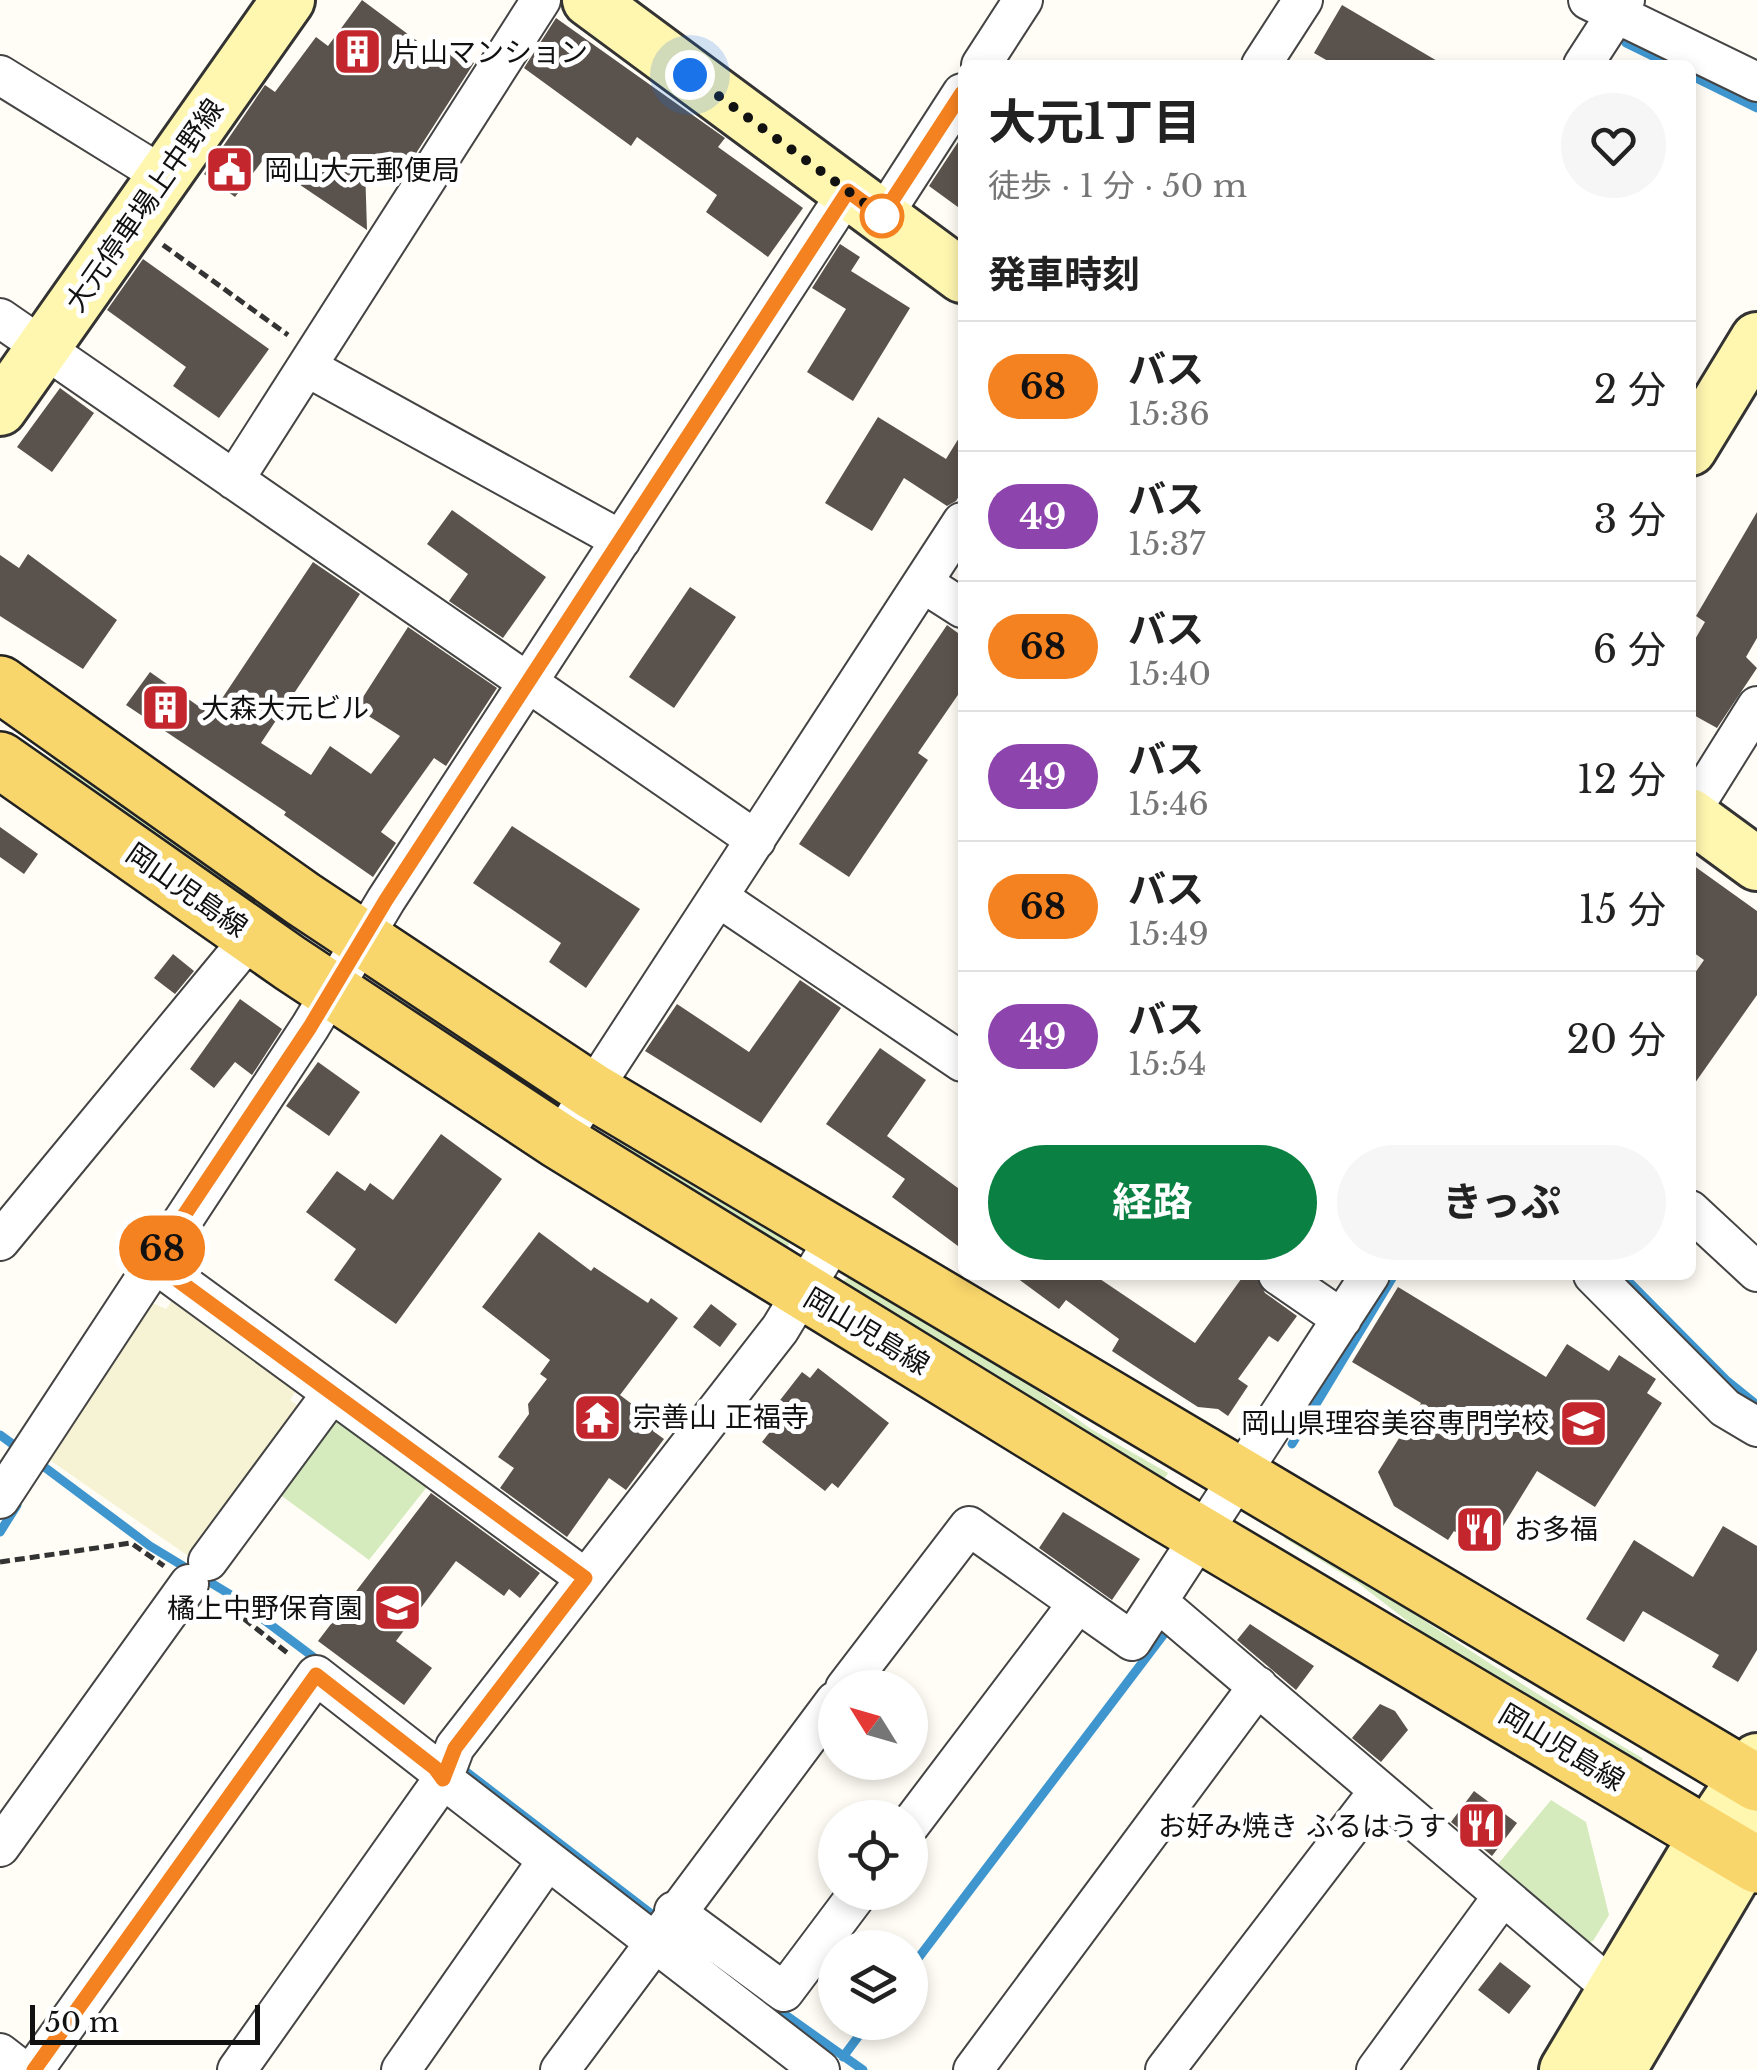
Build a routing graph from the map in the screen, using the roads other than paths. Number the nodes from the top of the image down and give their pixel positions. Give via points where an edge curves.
1 (288, 0) edge
2 (541, 0) edge
3 (1023, 0) edge
4 (1303, 0) edge
5 (1610, 5) edge
6 (620, 10) edge
7 (984, 60) edge
8 (1264, 60) edge
9 (1586, 60) edge
10 (0, 74) edge
11 (1757, 82) edge
12 (958, 98) edge
13 (165, 177) junction
14 (865, 204) junction
15 (958, 273) edge
16 (0, 318) edge
17 (1757, 339) edge
18 (43, 348) junction
19 (311, 360) junction
20 (0, 408) edge
21 (1696, 439) edge
22 (234, 480) junction
23 (958, 528) edge
24 (621, 540) junction
25 (923, 583) junction
26 (958, 605) edge
27 (528, 683) junction
28 (0, 684) edge
29 (1757, 706) edge
30 (0, 760) edge
31 (1696, 804) edge
32 (1696, 818) edge
33 (756, 840) junction
34 (1757, 864) edge
35 (718, 898) junction
36 (252, 936) junction
37 (364, 937) junction
38 (332, 990) junction
39 (958, 1059) edge
40 (592, 1091) junction
41 (559, 1142) junction
42 (1696, 1216) edge
43 (835, 1238) junction
44 (0, 1241) edge
45 (153, 1262) junction
46 (1757, 1272) edge
47 (1285, 1280) edge
48 (1367, 1280) edge
49 (1598, 1280) edge
50 (804, 1293) junction
51 (1342, 1318) junction
52 (332, 1393) junction
53 (1757, 1427) edge
54 (15, 1469) edge
55 (1241, 1477) junction
56 (1203, 1535) junction
57 (585, 1578) junction
58 (1078, 1603) junction
59 (1160, 1604) junction
60 (860, 1670) edge
61 (1258, 1686) junction
62 (818, 1723) edge
63 (448, 1766) junction
64 (1753, 1773) edge
65 (1377, 1793) junction
66 (928, 1801) edge
67 (0, 1847) edge
68 (1741, 1849) edge
69 (547, 1861) junction
70 (1502, 1898) junction
71 (846, 1910) edge
72 (663, 1926) junction
73 (1612, 1989) junction
74 (0, 2053) edge
75 (814, 2069) edge
76 (22, 2070) edge
77 (34, 2070) edge
78 (237, 2070) edge
79 (401, 2070) edge
80 (560, 2070) edge
81 (973, 2070) edge
82 (1164, 2070) edge
83 (1376, 2070) edge
84 (1566, 2070) edge
85 (1618, 2070) edge

1 - 13 street, 大元停車場上中野線
2 - 19 street
3 - 7 street
4 - 8 street
5 - 9 street
5 - 11 street
6 - 14 street
10 - 13 street
12 - 14 street
13 - 18 street, 大元停車場上中野線
14 - 15 street
14 - 24 street
16 - 18 street
17 - 21 street
18 - 20 street, 大元停車場上中野線
18 - 22 street
19 - 22 street
19 - 24 street
22 - 27 street
23 - 25 street
24 - 27 street
25 - 26 street
25 - 33 street
27 - 33 street
27 - 37 street
28 - 37 main road
29 - 31 street
30 - 36 main road, 岡山児島線
32 - 34 street
33 - 35 street
35 - 39 street
35 - 40 street
36 - 38 main road, 岡山児島線
36 - 44 street
37 - 38 street
37 - 40 main road
38 - 41 main road, 岡山児島線
38 - 45 street
40 - 41 street
40 - 43 main road
41 - 50 main road, 岡山児島線
42 - 46 street
43 - 50 street
43 - 55 main road
45 - 52 street
45 - 54 street
47 - 51 street
48 - 51 street
49 - 53 street via 1726,1408
50 - 56 main road, 岡山児島線
50 - 57 street
51 - 55 street
52 - 57 street
52 - 67 street
55 - 56 street
55 - 64 main road
56 - 59 street
56 - 68 main road, 岡山児島線
57 - 63 street
58 - 59 street via 1132,1641
58 - 60 street via 969,1526
58 - 66 street
59 - 61 street
61 - 65 street
61 - 81 street
62 - 72 street
63 - 69 street
63 - 77 street via 435,1768 316,1675
63 - 78 street
64 - 68 street
65 - 70 street
65 - 82 street
68 - 73 street
68 - 85 street
69 - 72 street
69 - 79 street
70 - 73 street
70 - 83 street
71 - 72 street via 784,1992
72 - 75 street
72 - 80 street
73 - 84 street
74 - 76 street

